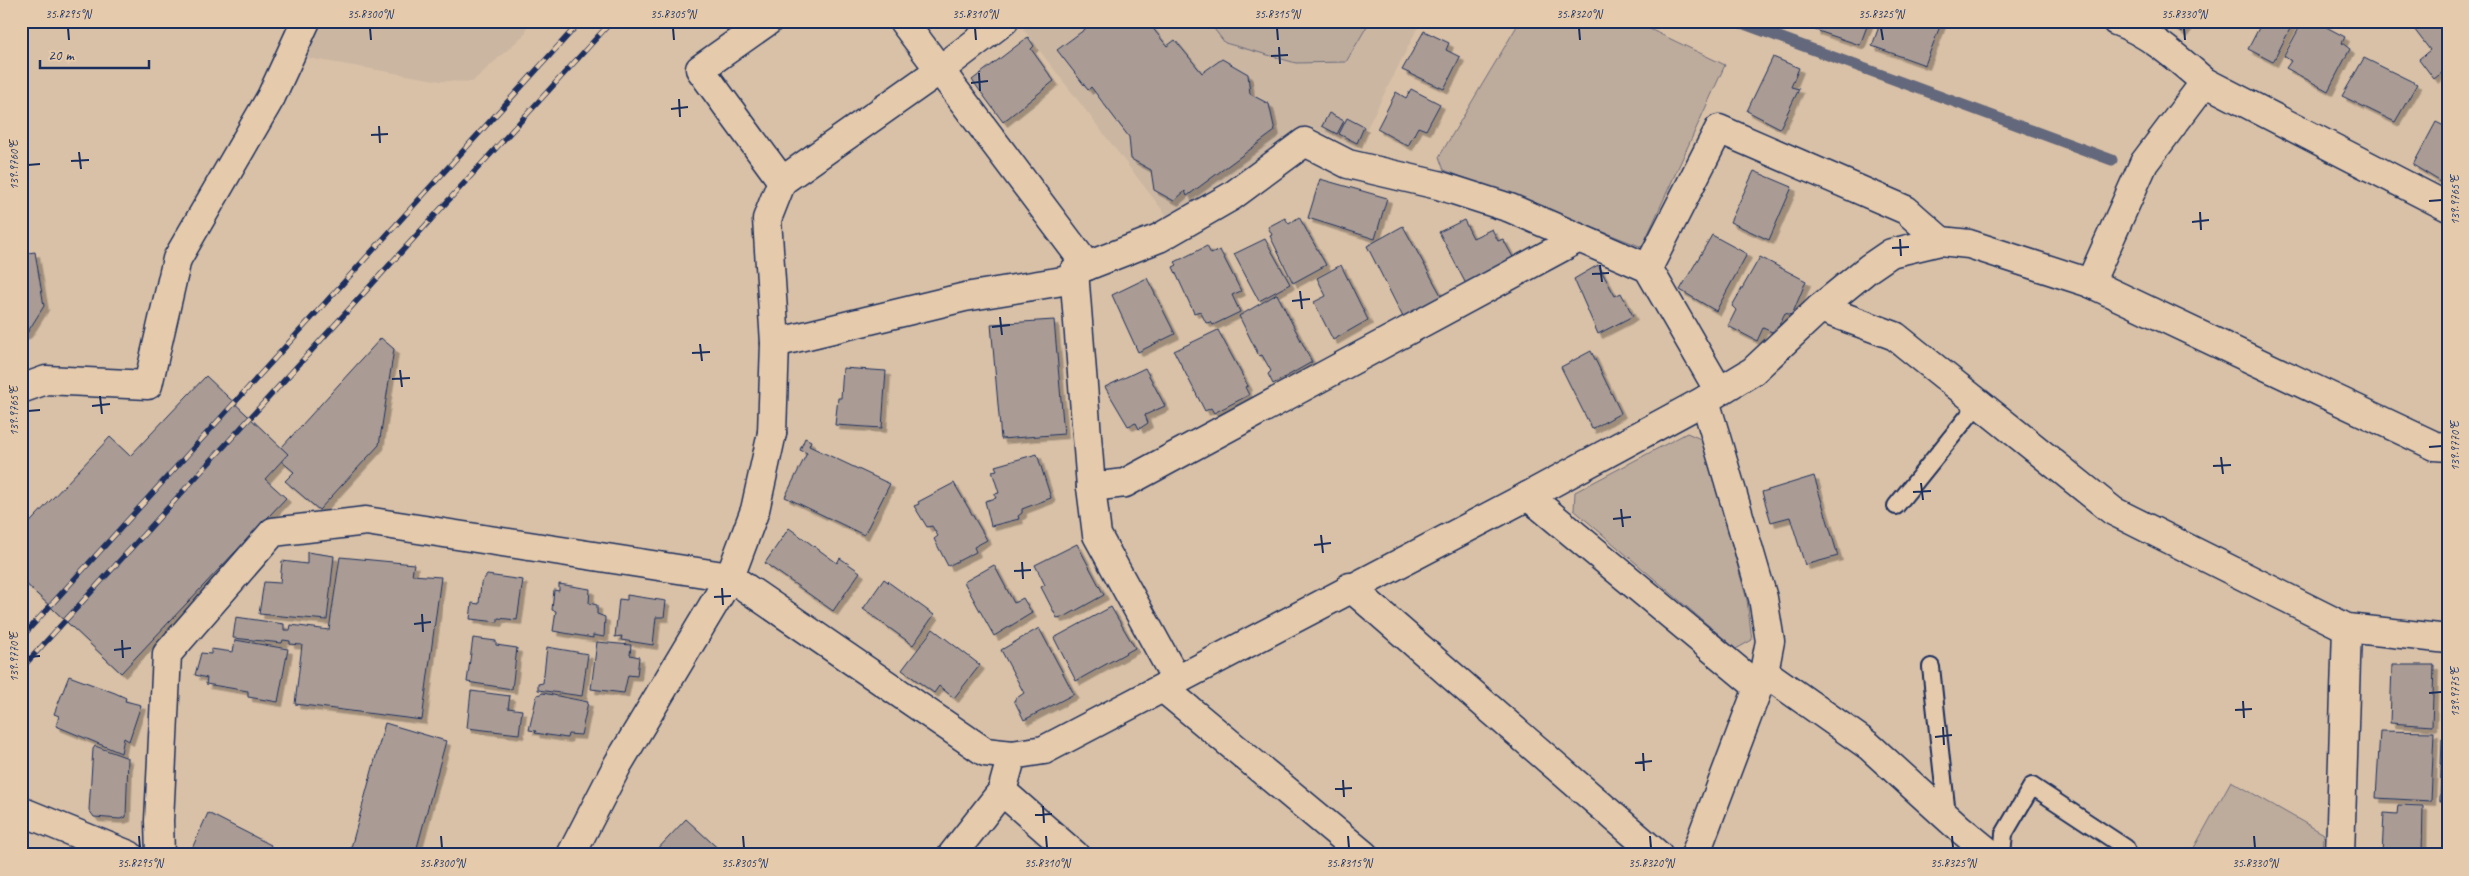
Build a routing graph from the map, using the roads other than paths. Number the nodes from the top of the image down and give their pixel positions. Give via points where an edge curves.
1 (306, 21) edge
2 (768, 21) edge
3 (903, 21) edge
4 (1004, 21) edge
5 (2116, 21) edge
6 (941, 69) junction
7 (2205, 82) junction
8 (782, 181) junction
9 (2448, 207) edge
10 (1579, 238) junction
11 (1941, 241) junction
12 (1648, 268) junction
13 (1081, 273) junction
14 (2090, 283) junction
15 (1820, 308) junction
16 (774, 343) junction
17 (21, 389) edge
18 (1712, 396) junction
19 (1978, 404) junction
20 (2448, 447) edge
21 (1090, 487) junction
22 (1528, 496) junction
23 (1896, 506) dead end
24 (730, 577) junction
25 (1350, 588) junction
26 (2347, 628) junction
27 (2448, 639) edge
28 (1931, 666) dead end
29 (1761, 679) junction
30 (1170, 685) junction
31 (1012, 755) junction
32 (1002, 791) junction
33 (21, 811) edge
34 (1947, 815) junction
35 (2126, 848) dead end
36 (129, 855) edge
37 (160, 855) edge
38 (572, 855) edge
39 (952, 855) edge
40 (1076, 855) edge
41 (1364, 855) edge
42 (1658, 855) edge
43 (1695, 855) edge
44 (1992, 855) edge
45 (2002, 855) edge
46 (2340, 855) edge

1 - 17 street via 271,97 177,259 148,386 46,380
2 - 8 street via 700,69
3 - 6 street
4 - 6 street
5 - 7 street via 2171,53
6 - 8 street
6 - 13 street
7 - 9 street
7 - 14 street via 2144,163
8 - 16 street via 767,219
10 - 12 street
10 - 13 street via 1492,202 1348,164 1305,142 1232,196 1159,238
10 - 21 street via 1125,483
11 - 12 street via 1906,210 1719,129
11 - 14 street via 1969,244
11 - 15 street via 1892,253
12 - 18 street
13 - 16 street via 964,297
13 - 21 street
14 - 20 street via 2435,446
15 - 18 street via 1753,371
15 - 19 street via 1895,336
16 - 24 street via 772,433 755,510
18 - 22 street
18 - 29 street via 1763,598 1770,641
19 - 23 lane
19 - 26 street via 2113,511
21 - 30 street via 1097,535
22 - 25 street
22 - 29 street
24 - 31 street via 985,752
24 - 37 street via 366,522 273,532 167,654
24 - 38 street via 618,764
25 - 30 street
25 - 42 street
26 - 27 street
26 - 46 street
28 - 34 lane
29 - 34 street via 1869,746
29 - 43 street
30 - 31 street via 1044,750
30 - 41 street
31 - 32 street
32 - 39 street
32 - 40 street
33 - 36 street
34 - 44 street
35 - 45 lane via 2032,786 2004,834

